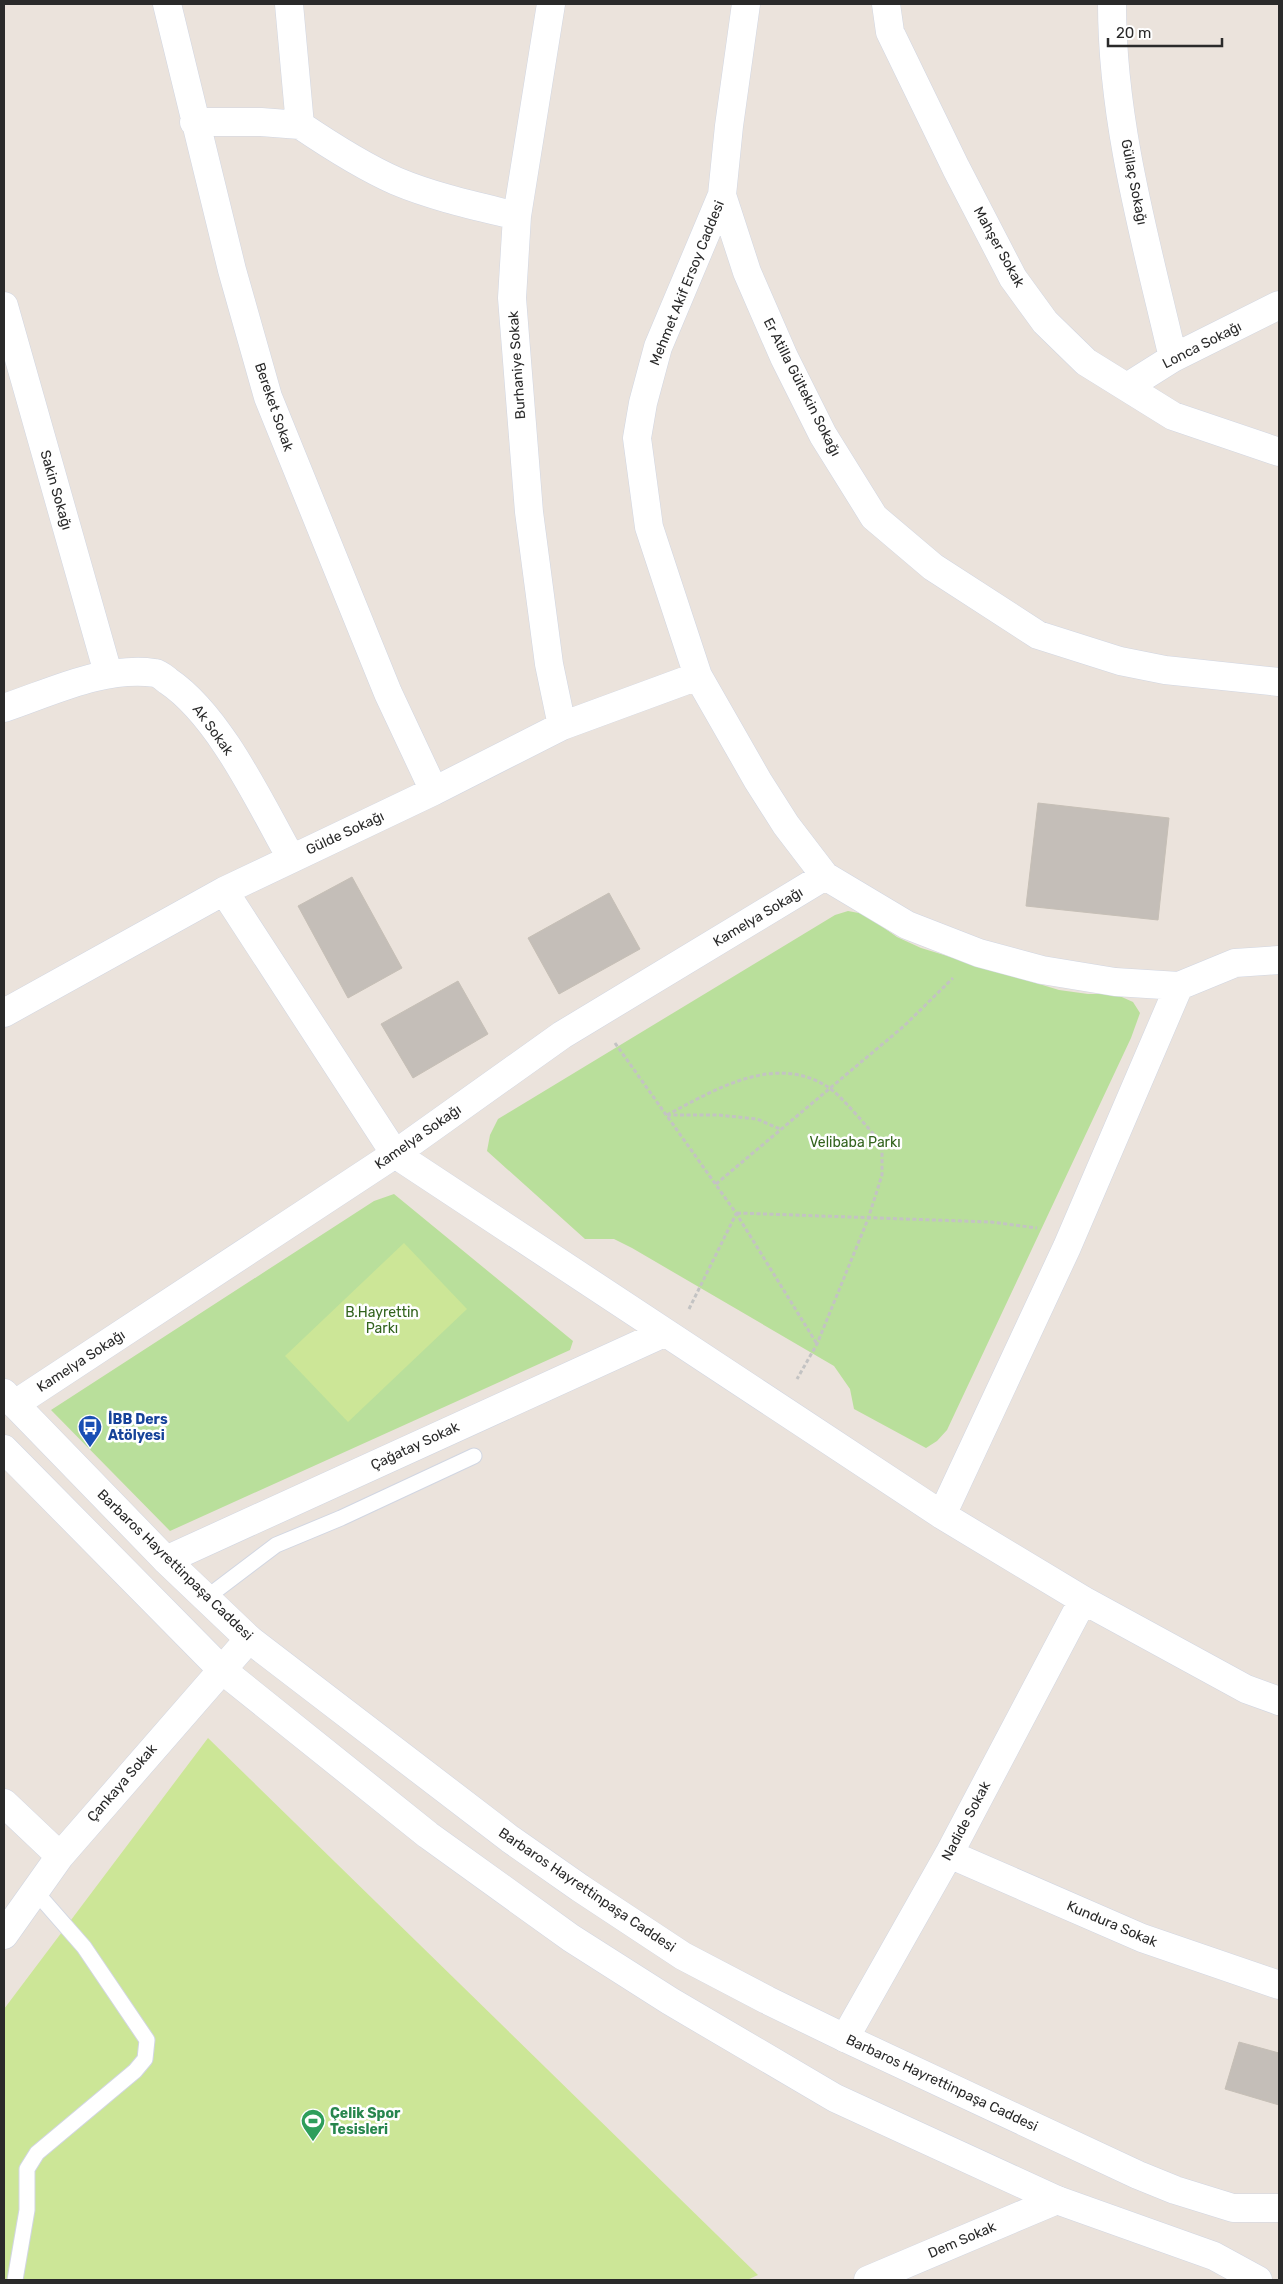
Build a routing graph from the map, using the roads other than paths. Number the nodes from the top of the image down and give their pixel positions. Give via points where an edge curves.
1 (167, 4) edge
2 (289, 4) edge
3 (551, 4) edge
4 (746, 4) edge
5 (886, 4) edge
6 (1112, 4) edge
7 (194, 122) junction
8 (300, 125) junction
9 (722, 195) junction
10 (517, 216) junction
11 (1279, 305) edge
12 (4, 306) edge
13 (1173, 358) junction
14 (1127, 387) junction
15 (1279, 452) edge
16 (108, 674) junction
17 (698, 676) junction
18 (1279, 682) edge
19 (4, 708) edge
20 (562, 726) junction
21 (434, 791) junction
22 (292, 858) junction
23 (826, 876) junction
24 (224, 891) junction
25 (1279, 960) edge
26 (1179, 986) junction
27 (4, 1013) edge
28 (395, 1154) junction
29 (668, 1336) junction
30 (10, 1398) edge
31 (4, 1449) edge
32 (474, 1456) dead end
33 (942, 1515) junction
34 (166, 1560) junction
35 (206, 1598) junction
36 (1083, 1600) junction
37 (249, 1639) junction
38 (221, 1669) junction
39 (1279, 1701) edge
40 (4, 1803) edge
41 (949, 1854) junction
42 (60, 1856) junction
43 (35, 1891) junction
44 (4, 1935) edge
45 (1279, 1986) edge
46 (845, 2038) junction
47 (1057, 2200) junction
48 (1279, 2208) edge
49 (15, 2280) edge
50 (868, 2280) edge
51 (1258, 2280) edge

1 - 7 street, Bereket Sokak
2 - 8 street
3 - 10 street, Burhaniye Sokak
4 - 9 street, Mehmet Akif Ersoy Caddesi
5 - 14 street, Mahşer Sokak via 890,32 1013,278 1045,322 1086,362
6 - 13 street, Güllaç Sokağı via 1112,43 1130,173
7 - 8 street
7 - 21 street, Bereket Sokak via 268,397 388,693
8 - 10 street via 344,154 396,181 462,203
9 - 17 street, Mehmet Akif Ersoy Caddesi via 658,347 637,438 649,527
9 - 18 street, Er Atilla Gültekin Sokağı via 747,272 784,357 823,435 874,517 933,567 1038,635 1120,661 1165,670
10 - 20 street, Burhaniye Sokak via 512,298 529,512 549,664
11 - 13 street, Lonca Sokağı
12 - 16 street, Sakin Sokağı
13 - 14 street, Lonca Sokağı
14 - 15 street, Mahşer Sokak via 1173,416
16 - 19 street, Ak Sokak
16 - 22 street, Ak Sokak via 158,673 198,706 229,750
17 - 20 street, Gülde Sokağı
17 - 23 street, Mehmet Akif Ersoy Caddesi via 786,825
20 - 21 street, Gülde Sokağı
21 - 22 street, Gülde Sokağı
22 - 24 street, Gülde Sokağı
23 - 26 street, Mehmet Akif Ersoy Caddesi via 907,925 979,953 1042,970 1115,982
23 - 28 street, Kamelya Sokağı via 562,1035
24 - 27 street, Gülde Sokağı
24 - 28 street
25 - 26 street, Mehmet Akif Ersoy Caddesi via 1235,963
26 - 33 street via 1073,1233
28 - 29 street
28 - 30 street, Kamelya Sokağı
29 - 33 street
29 - 34 street, Çağatay Sokak
30 - 34 street, Barbaros Hayrettinpaşa Caddesi
31 - 38 street
32 - 35 lane via 276,1545
33 - 36 street
34 - 35 street, Barbaros Hayrettinpaşa Caddesi
35 - 37 street, Barbaros Hayrettinpaşa Caddesi
36 - 39 street via 1246,1689
36 - 41 street, Nadide Sokak
37 - 38 street, Çankaya Sokak
37 - 46 street, Barbaros Hayrettinpaşa Caddesi via 510,1839 627,1921 683,1956
38 - 42 street, Çankaya Sokak
38 - 47 street via 428,1835 571,1938 670,2001 835,2098
40 - 42 street
41 - 45 street, Kundura Sokak via 1142,1938
41 - 46 street, Nadide Sokak
42 - 43 street, Çankaya Sokak
43 - 44 street, Çankaya Sokak
43 - 49 lane via 84,1947 148,2040 145,2059 135,2072 37,2153 27,2168 27,2210
46 - 48 street, Barbaros Hayrettinpaşa Caddesi via 1175,2190 1233,2208
47 - 50 street, Dem Sokak
47 - 51 street via 1214,2256

